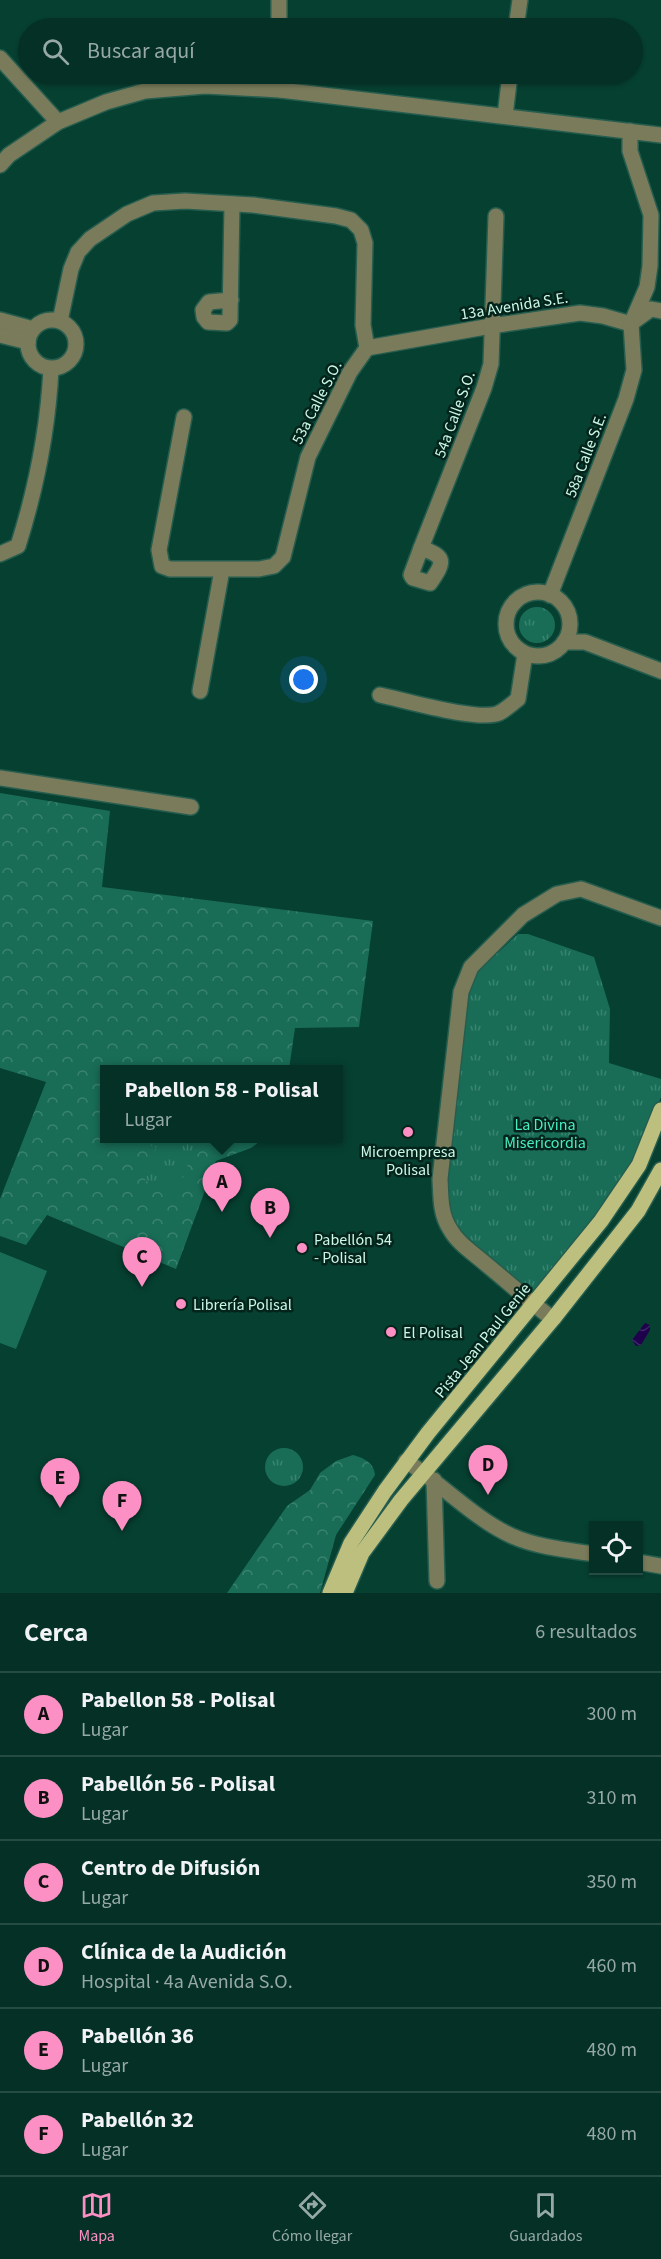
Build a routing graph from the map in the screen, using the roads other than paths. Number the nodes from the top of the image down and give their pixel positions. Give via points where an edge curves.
1 (279, 0) edge
2 (520, 0) edge
3 (279, 18) edge
4 (517, 18) edge
5 (4, 69) edge
6 (18, 83) edge
7 (19, 84) edge
8 (280, 84) edge
9 (509, 84) edge
10 (280, 90) junction
11 (504, 116) junction
12 (58, 122) junction
13 (630, 131) junction
14 (661, 135) edge
15 (0, 165) edge
16 (232, 204) junction
17 (496, 216) dead end
18 (231, 300) dead end
19 (661, 311) edge
20 (0, 320) edge
21 (60, 321) junction
22 (631, 324) junction
23 (491, 326) junction
24 (0, 336) edge
25 (31, 336) junction
26 (367, 348) junction
27 (51, 369) junction
28 (184, 417) dead end
29 (422, 548) dead end
30 (0, 554) edge
31 (222, 570) junction
32 (550, 595) junction
33 (564, 642) junction
34 (525, 654) junction
35 (661, 671) edge
36 (200, 691) dead end
37 (380, 695) dead end
38 (0, 778) edge
39 (191, 807) dead end
40 (661, 918) edge
41 (661, 1110) edge
42 (661, 1170) edge
43 (534, 1305) junction
44 (553, 1319) junction
45 (406, 1461) junction
46 (428, 1476) junction
47 (589, 1553) edge
48 (643, 1563) edge
49 (661, 1566) edge
50 (437, 1581) dead end
51 (330, 1593) edge
52 (345, 1593) edge

1 - 3 street
2 - 4 street
5 - 6 street
7 - 12 street
8 - 10 street
9 - 11 street
10 - 11 street
10 - 12 street via 205,86 145,91
11 - 13 street
12 - 15 street
13 - 14 street
13 - 22 street via 630,151 651,215 649,276
16 - 18 street
16 - 21 street via 153,203 127,214 90,239 70,269
16 - 26 street via 336,216 351,220 361,230 365,243 363,325
17 - 23 street, 54a Calle S.O.
19 - 22 street via 651,309
20 - 25 street
21 - 25 street via 43,322
21 - 27 street via 70,327 76,351 67,363
22 - 23 street, 13a Avenida S.E. via 580,313
22 - 32 street, 58a Calle S.E. via 634,370 626,399
23 - 26 street, 13a Avenida S.E.
23 - 29 street, 54a Calle S.O. via 491,364 484,388
24 - 25 street
25 - 27 street via 30,354
26 - 31 street, 53a Calle S.O. via 350,372 308,457 284,557 274,566
27 - 30 street via 30,508 18,546
28 - 31 street via 159,550 162,566
31 - 36 street
32 - 33 street via 560,601 569,620
32 - 34 street via 529,594 511,607 506,628 509,639
33 - 34 street via 547,655
33 - 35 street via 585,642
34 - 37 street via 518,699 498,714 459,712
38 - 39 street
40 - 43 street via 581,889 557,894 522,915 471,968 461,992 440,1179 444,1218 466,1248
41 - 43 main road, Pista Jean Paul Genie via 639,1165 601,1221
42 - 44 main road via 638,1211
43 - 44 street
43 - 45 main road, Pista Jean Paul Genie
44 - 46 main road via 444,1451
45 - 46 street
45 - 51 main road, Pista Jean Paul Genie via 351,1543
46 - 47 street via 486,1522 512,1536
46 - 50 street
46 - 52 main road via 362,1553
48 - 49 street

